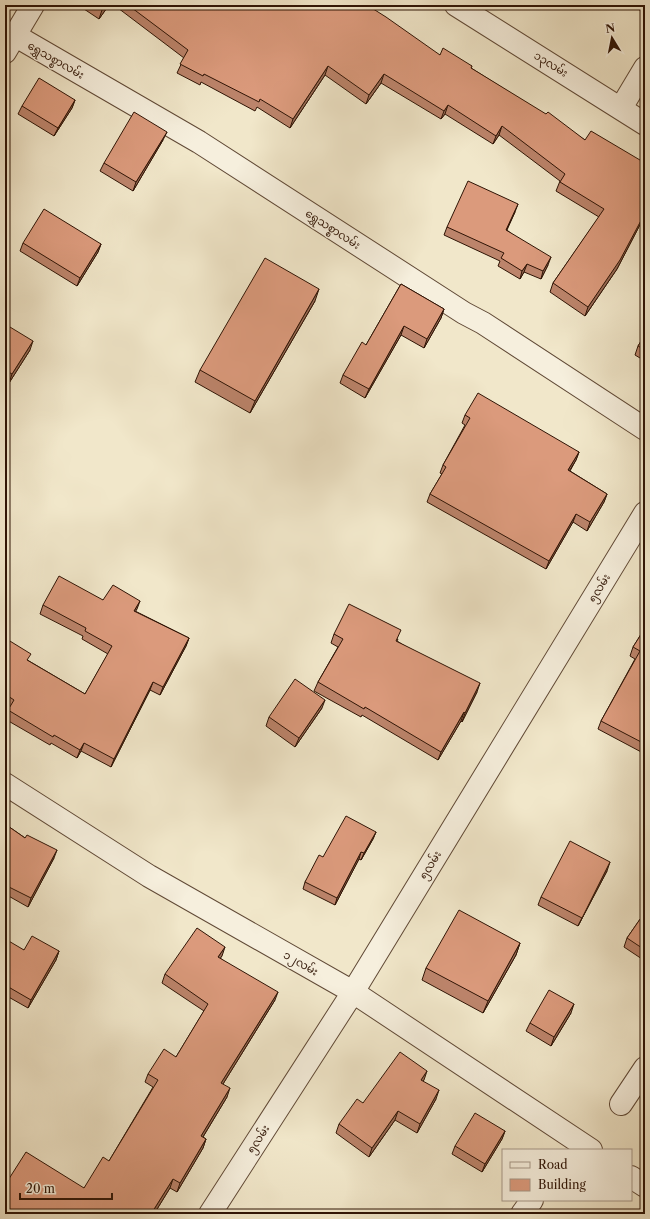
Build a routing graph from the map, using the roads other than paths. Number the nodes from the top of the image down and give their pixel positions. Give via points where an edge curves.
1 (33, 5) edge
2 (456, 5) edge
3 (10, 44) edge
4 (645, 68) edge
5 (621, 108) junction
6 (645, 124) edge
7 (645, 429) edge
8 (645, 513) edge
9 (5, 784) edge
10 (353, 992) junction
11 (645, 1068) edge
12 (621, 1104) dead end
13 (578, 1147) edge
14 (632, 1178) edge
15 (645, 1186) edge
16 (531, 1201) edge
17 (210, 1214) edge
18 (522, 1214) edge

1 - 3 street
2 - 5 street, ၁၃လမ်း
3 - 7 street, ရွှေသစ္စာလမ်း via 199,142
4 - 5 street
5 - 6 street, ၁၃လမ်း
8 - 10 street, ၅လမ်း
9 - 10 street, ၁၂လမ်း via 149,876
10 - 13 street, ၁၂လမ်း
10 - 17 street, ၅လမ်း
11 - 12 street
14 - 15 street
16 - 18 street

